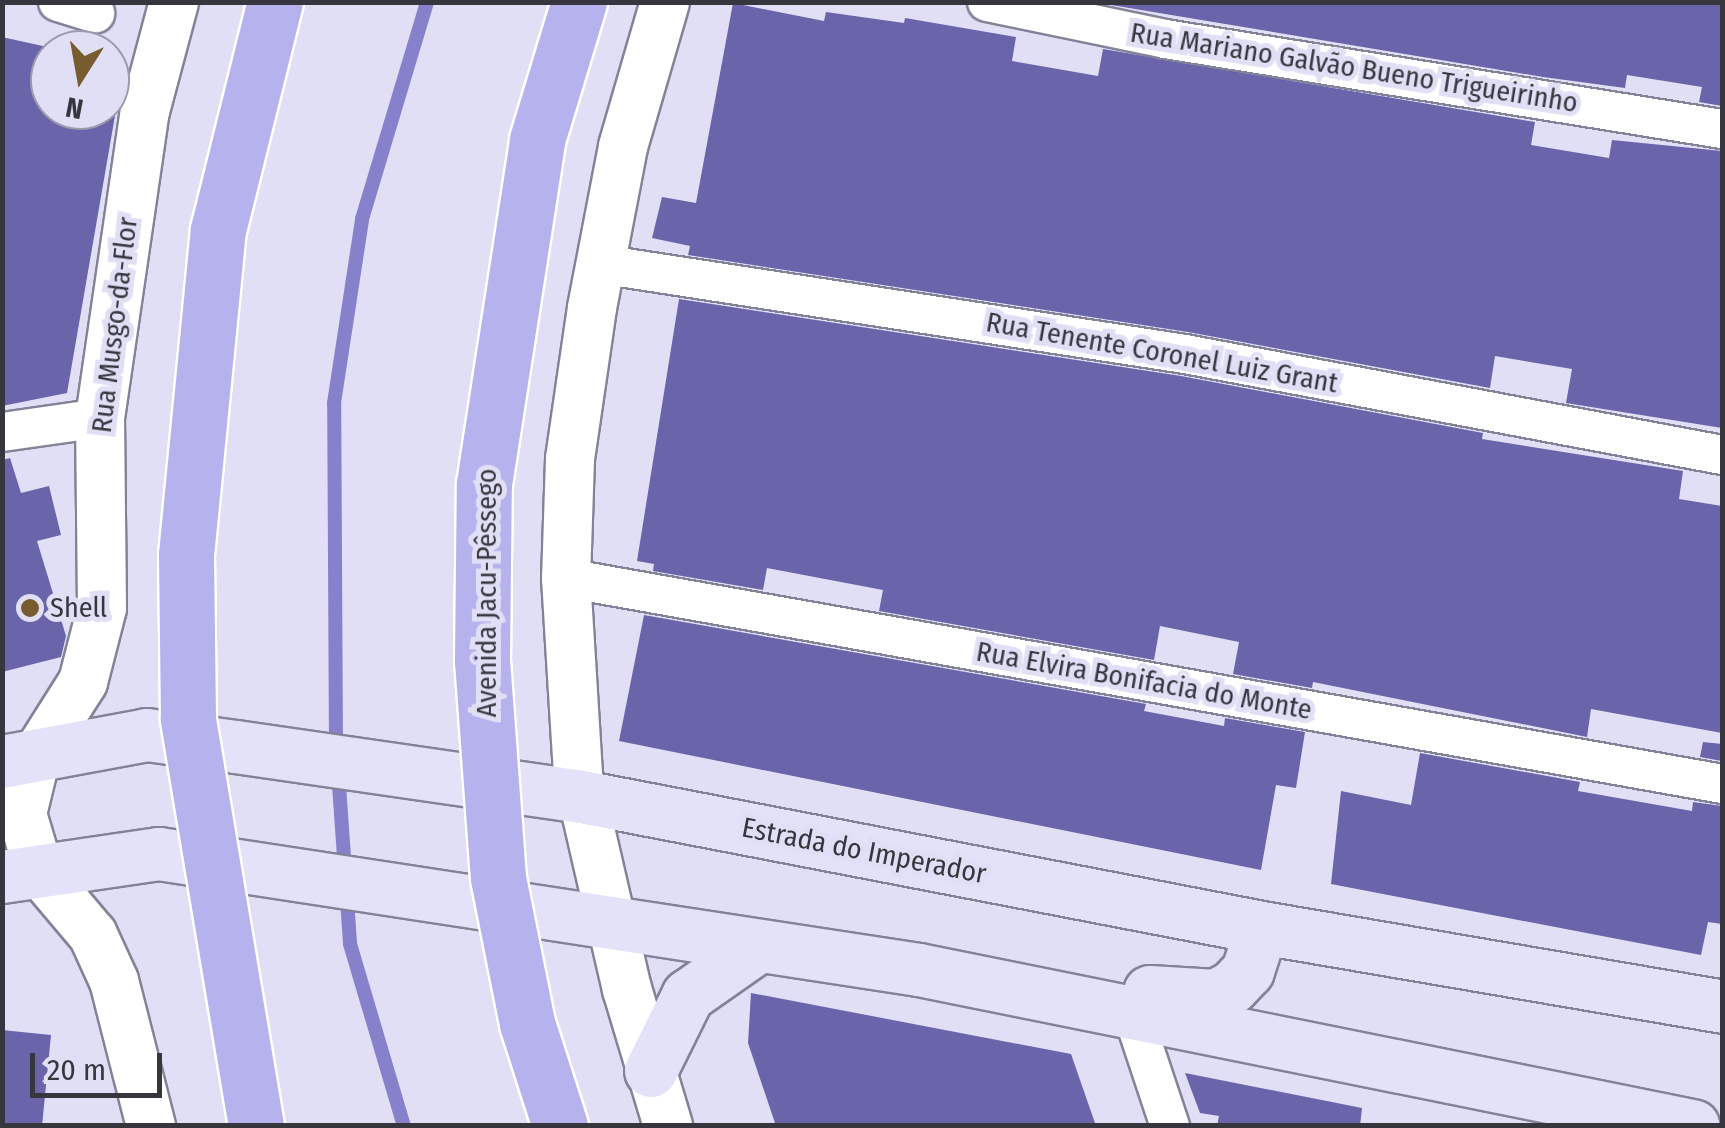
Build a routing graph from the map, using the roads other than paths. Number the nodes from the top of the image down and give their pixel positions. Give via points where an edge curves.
1 (58, 2) edge
2 (174, 2) edge
3 (275, 2) edge
4 (579, 2) edge
5 (665, 2) edge
6 (987, 2) edge
7 (95, 12) dead end
8 (1722, 130) edge
9 (600, 264) junction
10 (100, 418) junction
11 (2, 432) edge
12 (1722, 455) edge
13 (566, 578) junction
14 (20, 759) edge
15 (1722, 784) edge
16 (582, 797) junction
17 (21, 874) edge
18 (612, 924) junction
19 (1262, 928) junction
20 (763, 948) junction
21 (1722, 1007) edge
22 (1134, 1015) junction
23 (652, 1071) junction
24 (151, 1126) edge
25 (256, 1126) edge
26 (560, 1126) edge
27 (668, 1126) edge
28 (1170, 1126) edge
29 (1694, 1126) edge

1 - 7 street
2 - 10 street, Rua Musgo-da-Flor via 145,110
3 - 25 highway, bridge via 218,230 186,554 188,718
4 - 26 highway, Avenida Jacu-Pêssego, bridge via 537,140 484,484 482,662 498,878 528,1023
5 - 9 street via 623,148
6 - 8 street, Rua Mariano Galvão Bueno Trigueirinho
9 - 12 street, Rua Tenente Coronel Luiz Grant via 1184,354
9 - 13 street via 570,459
10 - 11 street
10 - 14 street, Rua Musgo-da-Flor via 102,608 82,682
13 - 15 street, Rua Elvira Bonifacia do Monte
13 - 16 street
14 - 16 main road, Estrada do Imperador via 147,735
14 - 17 street, Rua Musgo-da-Flor
16 - 18 street
16 - 19 main road, Estrada do Imperador
17 - 18 main road via 159,854
17 - 24 street via 93,935 114,981
18 - 20 main road
18 - 23 street
19 - 20 main road via 1248,971 1233,986 1216,996 1181,998 862,934 802,936
19 - 21 main road, Estrada do Imperador
20 - 22 main road via 919,970
20 - 23 main road via 688,996
22 - 28 street
22 - 29 main road
23 - 27 street

